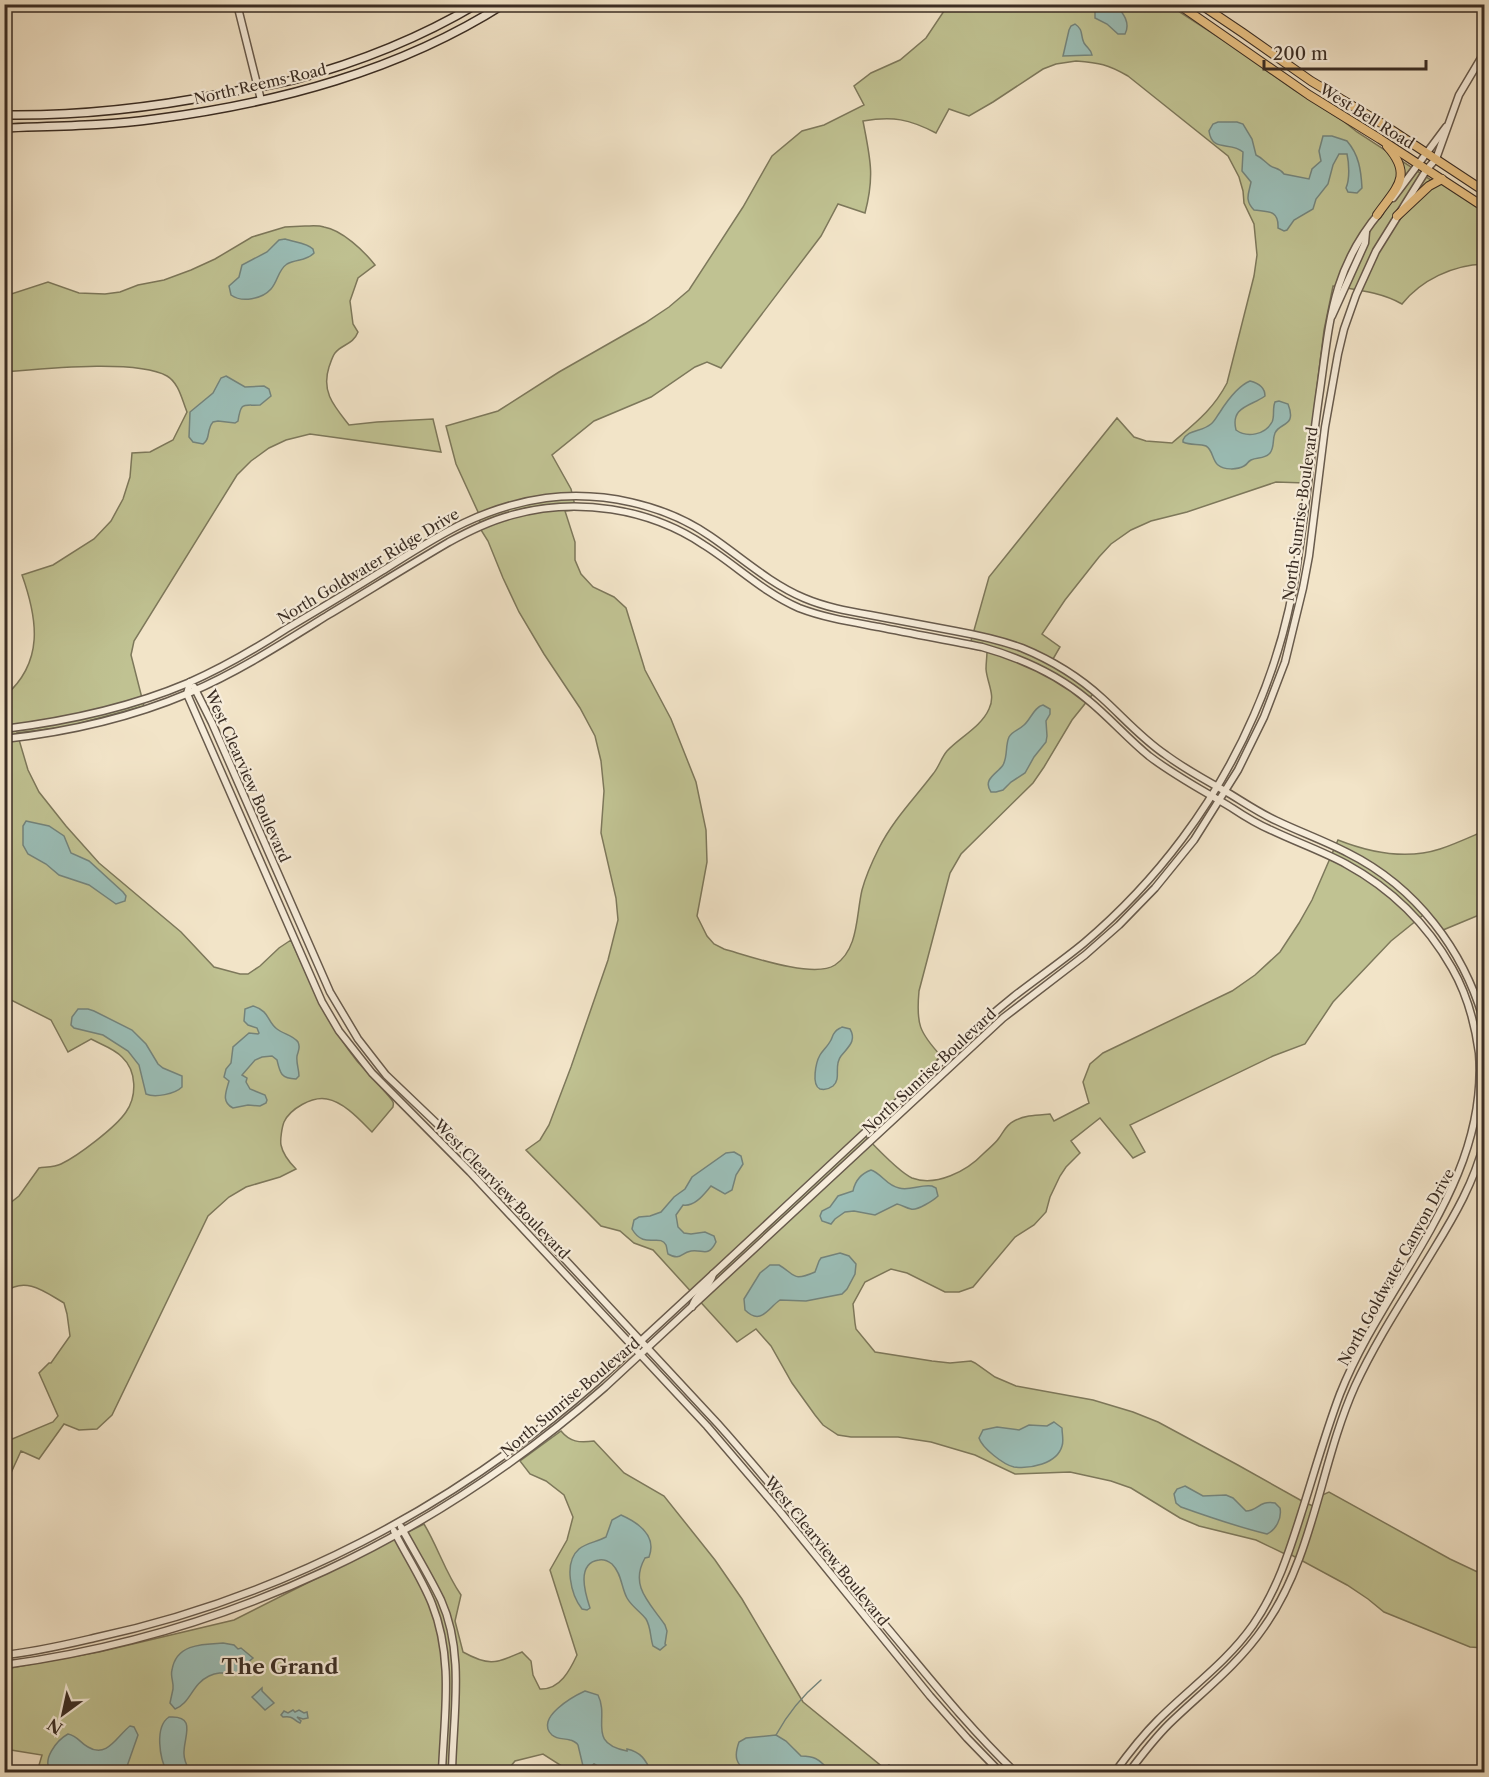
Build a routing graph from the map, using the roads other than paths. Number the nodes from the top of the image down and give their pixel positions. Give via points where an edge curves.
1 (237, 4) edge
2 (477, 4) edge
3 (504, 4) edge
4 (1178, 4) edge
5 (1200, 4) edge
6 (1485, 53) edge
7 (257, 87) junction
8 (261, 100) junction
9 (4, 115) edge
10 (1450, 123) junction
11 (4, 128) edge
12 (1380, 139) junction
13 (1427, 153) junction
14 (1436, 159) junction
15 (1419, 164) junction
16 (1427, 169) junction
17 (1442, 179) junction
18 (1485, 191) edge
19 (1485, 207) edge
20 (1377, 215) junction
21 (1397, 216) junction
22 (1366, 231) junction
23 (1344, 290) junction
24 (1356, 295) junction
25 (1329, 320) junction
26 (190, 682) junction
27 (197, 689) junction
28 (187, 694) junction
29 (4, 729) edge
30 (4, 739) edge
31 (1221, 789) junction
32 (1216, 798) junction
33 (1485, 1022) edge
34 (1485, 1143) edge
35 (711, 1282) junction
36 (696, 1296) junction
37 (642, 1340) junction
38 (634, 1347) junction
39 (648, 1348) junction
40 (641, 1355) junction
41 (561, 1413) junction
42 (566, 1421) junction
43 (399, 1531) junction
44 (4, 1655) edge
45 (4, 1665) edge
46 (456, 1683) junction
47 (447, 1684) junction
48 (445, 1722) junction
49 (454, 1723) junction
50 (442, 1773) edge
51 (452, 1773) edge
52 (1000, 1773) edge
53 (1016, 1773) edge
54 (1115, 1773) edge
55 (1129, 1773) edge

1 - 7 street
2 - 7 main road, North Reems Road via 408,40 355,60
3 - 8 main road, North Reems Road via 457,32 390,62
4 - 12 main road, West Bell Road
5 - 13 main road, West Bell Road via 1318,86
6 - 10 street, North Sunrise Boulevard via 1459,96
7 - 8 street
7 - 9 main road, North Reems Road via 129,109
8 - 11 main road, North Reems Road via 153,120
10 - 13 street, North Sunrise Boulevard
10 - 14 street, North Sunrise Boulevard
12 - 15 main road, West Bell Road
12 - 20 main road via 1395,155 1401,174
13 - 14 main road, West Bell Road
13 - 15 street, North Sunrise Boulevard
14 - 16 street, North Sunrise Boulevard
14 - 18 main road, West Bell Road
15 - 16 main road, West Bell Road
15 - 20 street, North Sunrise Boulevard
16 - 17 main road, West Bell Road
16 - 21 street, North Sunrise Boulevard
17 - 19 main road, West Bell Road
17 - 21 main road
20 - 22 street, North Sunrise Boulevard
21 - 24 street, North Sunrise Boulevard
22 - 23 street via 1365,243
22 - 25 street, North Sunrise Boulevard via 1339,282
23 - 24 street
23 - 25 street
24 - 31 street, North Sunrise Boulevard via 1331,388 1309,556 1285,662 1264,717
25 - 31 street, North Sunrise Boulevard via 1299,555 1286,620 1255,714
26 - 27 street, West Clearview Boulevard
26 - 28 street, West Clearview Boulevard
26 - 29 street, North Goldwater Ridge Drive via 81,717
26 - 31 street, North Goldwater Ridge Drive via 473,518 507,506 550,498 616,499 688,523 788,590 826,606 982,636 1034,654 1080,680 1158,750
27 - 28 street, North Goldwater Ridge Drive
27 - 32 street, North Goldwater Ridge Drive via 291,639 477,527 533,510 578,506 637,515 678,530 799,607 839,620 982,647 1033,664 1082,695 1153,759
27 - 37 street, West Clearview Boulevard via 330,992 358,1039 394,1083 453,1139
28 - 30 street, North Goldwater Ridge Drive via 81,728
28 - 38 street, West Clearview Boulevard via 322,1002 354,1051
31 - 32 street, North Sunrise Boulevard
31 - 33 street via 1275,821 1348,853 1401,889 1438,927 1461,962
32 - 35 street, North Sunrise Boulevard via 1119,911 996,1010 714,1273
32 - 35 street, North Sunrise Boulevard via 1194,840 1119,925 1003,1018
32 - 54 street, North Goldwater Canyon Drive via 1268,829 1367,876 1397,899 1426,930 1452,967 1470,1010 1480,1063 1480,1107 1459,1185 1359,1353 1341,1391 1288,1558 1267,1602 1232,1650 1158,1720
34 - 55 street, North Goldwater Canyon Drive via 1458,1209 1368,1359 1351,1395 1297,1563 1274,1613 1234,1664 1169,1724
35 - 36 street, North Sunrise Boulevard
35 - 36 street, North Sunrise Boulevard
36 - 37 street, North Sunrise Boulevard
36 - 39 street, North Sunrise Boulevard via 692,1308
37 - 38 street, North Sunrise Boulevard
37 - 39 street, West Clearview Boulevard
38 - 40 street, West Clearview Boulevard
38 - 41 street, North Sunrise Boulevard
39 - 40 street, North Sunrise Boulevard
39 - 53 street, West Clearview Boulevard via 758,1470 950,1703
40 - 42 street, North Sunrise Boulevard
40 - 52 street, West Clearview Boulevard via 724,1445 930,1696
41 - 42 street
41 - 44 street, North Sunrise Boulevard via 434,1503 305,1569 180,1616 127,1631
42 - 43 street, North Sunrise Boulevard via 486,1481 428,1518
43 - 45 street, North Sunrise Boulevard via 307,1580 214,1616 121,1643
43 - 46 street via 441,1601 449,1626
43 - 47 street via 442,1633
46 - 47 street
46 - 49 street
47 - 48 street
48 - 49 street
48 - 50 street
49 - 51 street

